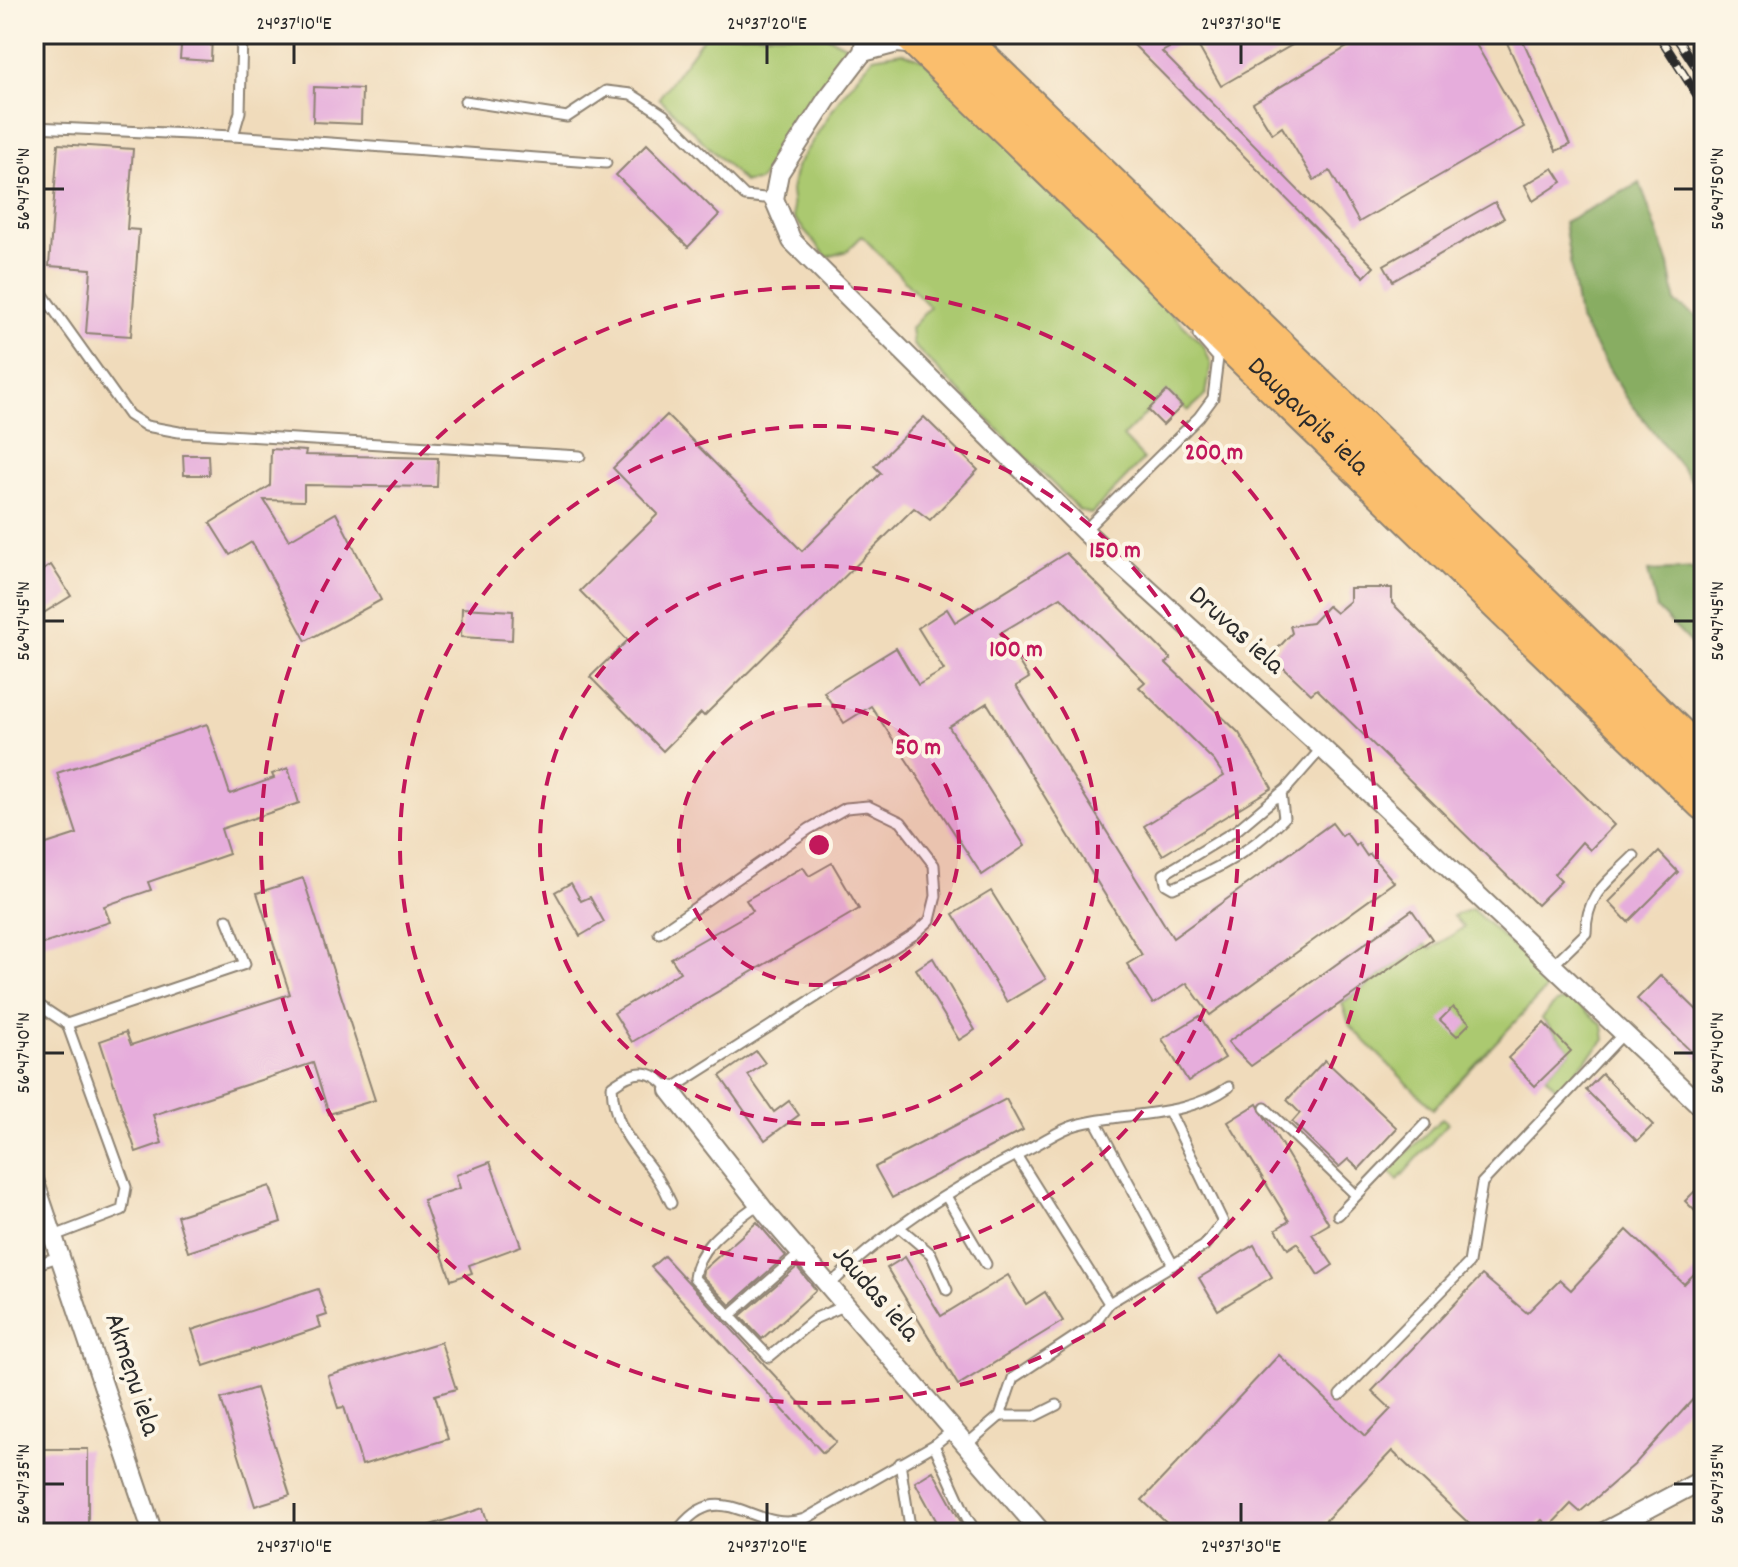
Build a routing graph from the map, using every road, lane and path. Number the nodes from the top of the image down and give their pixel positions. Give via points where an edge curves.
1 (242, 34) edge
2 (956, 34) edge
3 (916, 40) edge
4 (865, 43) edge
5 (465, 101) dead end
6 (34, 127) edge
7 (233, 136) junction
8 (606, 163) dead end
9 (774, 199) junction
10 (34, 282) edge
11 (1190, 326) dead end
12 (580, 456) dead end
13 (1084, 531) junction
14 (1322, 748) junction
15 (1704, 759) edge
16 (1281, 793) junction
17 (1704, 803) edge
18 (1634, 856) dead end
19 (227, 919) dead end
20 (659, 933) dead end
21 (1554, 964) junction
22 (34, 1002) edge
23 (67, 1024) junction
24 (1625, 1032) junction
25 (1229, 1087) dead end
26 (670, 1090) junction
27 (1265, 1108) dead end
28 (1704, 1109) edge
29 (1169, 1111) junction
30 (1096, 1122) junction
31 (1425, 1124) dead end
32 (1016, 1155) junction
33 (34, 1180) edge
34 (1356, 1195) junction
35 (946, 1196) junction
36 (671, 1203) dead end
37 (758, 1204) junction
38 (1338, 1215) dead end
39 (899, 1227) junction
40 (54, 1236) junction
41 (801, 1253) junction
42 (61, 1256) junction
43 (986, 1264) dead end
44 (34, 1265) edge
45 (1173, 1265) junction
46 (830, 1285) junction
47 (947, 1290) dead end
48 (1109, 1303) junction
49 (846, 1305) junction
50 (729, 1316) junction
51 (1340, 1395) dead end
52 (1057, 1405) dead end
53 (1000, 1416) junction
54 (953, 1430) junction
55 (934, 1445) junction
56 (966, 1445) junction
57 (900, 1463) junction
58 (1704, 1479) edge
59 (153, 1533) edge
60 (676, 1533) edge
61 (911, 1533) edge
62 (977, 1533) edge
63 (1042, 1533) edge
64 (1602, 1533) edge

1 - 7 lane via 240,112
2 - 15 highway, Daugavpils iela
3 - 4 street
3 - 17 highway, Daugavpils iela via 1178,303
4 - 9 street via 785,160
5 - 9 lane via 567,117 606,91 631,94 664,115 745,196
6 - 7 lane
7 - 8 lane
9 - 13 street, Druvas iela via 792,241
10 - 12 lane via 129,415 146,426
11 - 13 lane via 1218,358 1213,398
13 - 14 street, Druvas iela
14 - 16 lane
14 - 21 street, Druvas iela
16 - 16 lane via 1238,829 1164,874 1166,884 1173,888 1216,870 1262,840 1284,818
18 - 21 lane via 1596,894 1586,909 1586,933
19 - 23 lane via 245,964
20 - 26 lane via 846,808 868,806 901,822 934,865 936,896 930,920 915,934
21 - 24 street, Druvas iela
22 - 23 lane
23 - 40 lane via 126,1187 122,1210
24 - 28 street, Druvas iela
24 - 51 lane via 1482,1183 1469,1263
25 - 29 lane via 1215,1097
26 - 36 lane via 660,1077 642,1070 612,1086 621,1130 662,1182
26 - 37 street, Jaudas iela
27 - 34 lane
29 - 30 lane
29 - 45 lane via 1223,1222 1204,1246
30 - 32 lane via 1075,1125
30 - 45 lane
31 - 34 lane
32 - 35 lane
32 - 48 lane
33 - 40 street, Akmeņu iela
34 - 38 lane
35 - 39 lane
35 - 43 lane
37 - 41 street, Jaudas iela
37 - 50 lane via 715,1237 695,1265 694,1278
39 - 46 lane via 868,1247
39 - 47 lane via 931,1254
40 - 42 street, Akmeņu iela
41 - 46 street, Jaudas iela
41 - 50 lane
42 - 44 lane
42 - 59 street, Akmeņu iela
45 - 48 lane
46 - 49 street, Jaudas iela
48 - 53 lane via 1093,1325 1013,1378
49 - 50 lane via 816,1318 769,1357
49 - 54 street, Jaudas iela
52 - 53 lane via 1035,1416
53 - 56 lane
54 - 55 lane
54 - 56 street, Jaudas iela
55 - 57 lane
55 - 62 lane
56 - 63 street, Jaudas iela
57 - 60 lane via 789,1525 732,1504 709,1505 695,1511
57 - 61 lane
58 - 64 street

